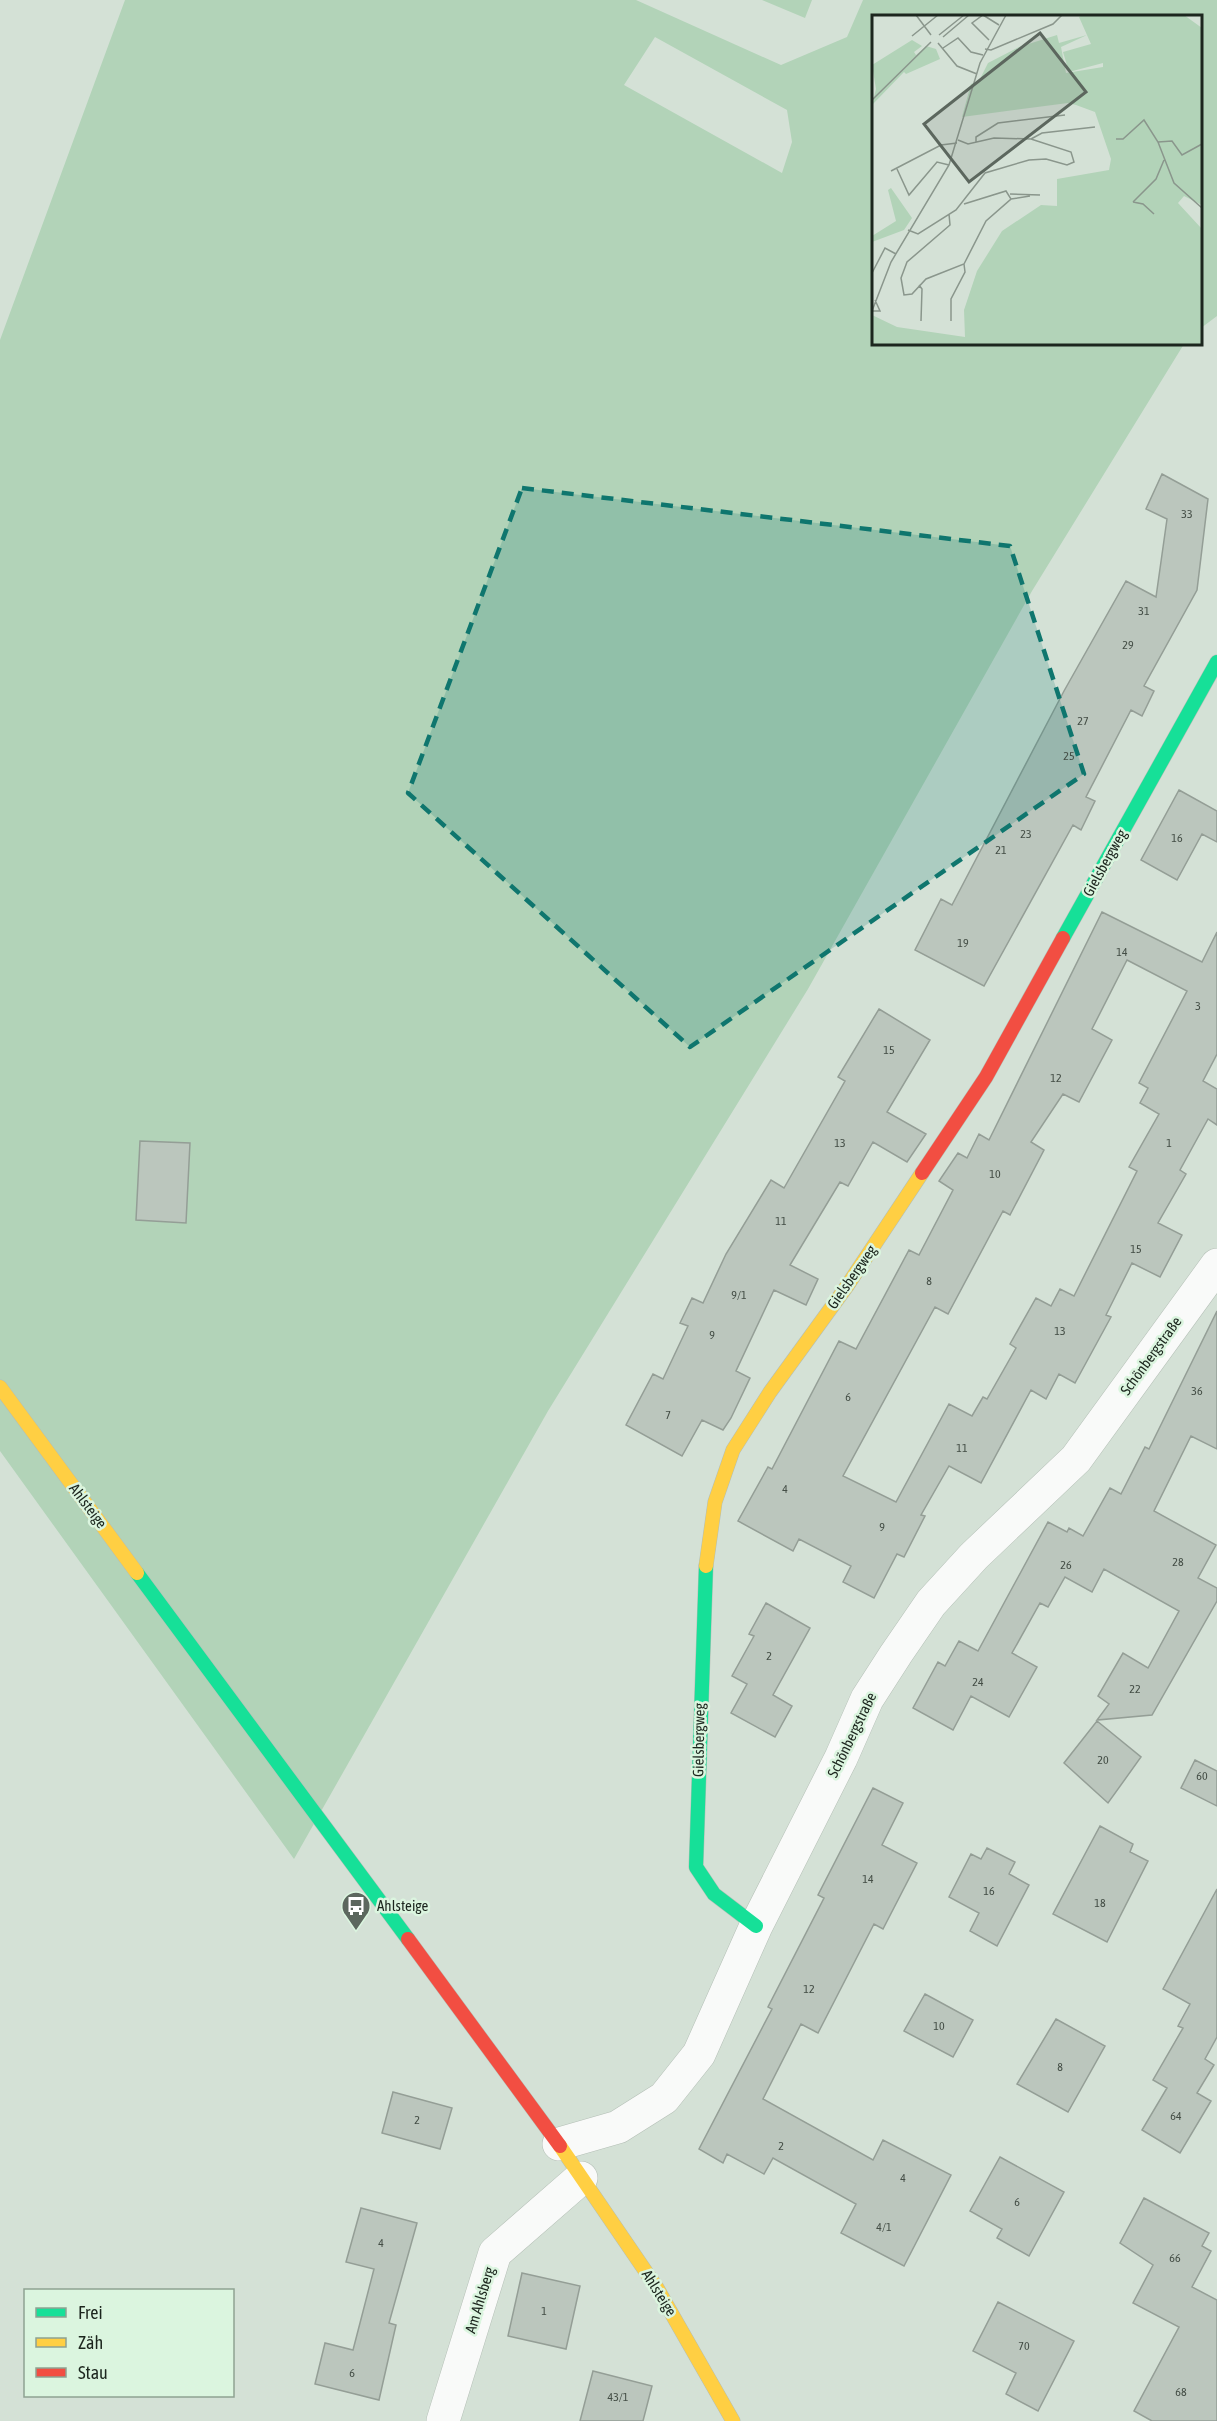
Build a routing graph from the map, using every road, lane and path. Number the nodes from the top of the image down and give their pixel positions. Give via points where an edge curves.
1 (1217, 662) edge
2 (1217, 1266) edge
3 (0, 1387) edge
4 (756, 1926) junction
5 (559, 2144) junction
6 (581, 2178) junction
7 (443, 2421) edge
8 (733, 2421) edge

1 - 4 street, Gielsbergweg via 986,1077 733,1450 715,1502 706,1554 696,1867 714,1894
2 - 4 street, Schönbergstraße via 1076,1458 974,1556 925,1611 867,1699
3 - 5 street, Ahlsteige
4 - 5 street, Schönbergstraße via 699,2054 663,2098 618,2127
5 - 6 street, Ahlsteige
6 - 7 street, Am Ahlsberg via 495,2253
6 - 8 street, Ahlsteige via 657,2288

